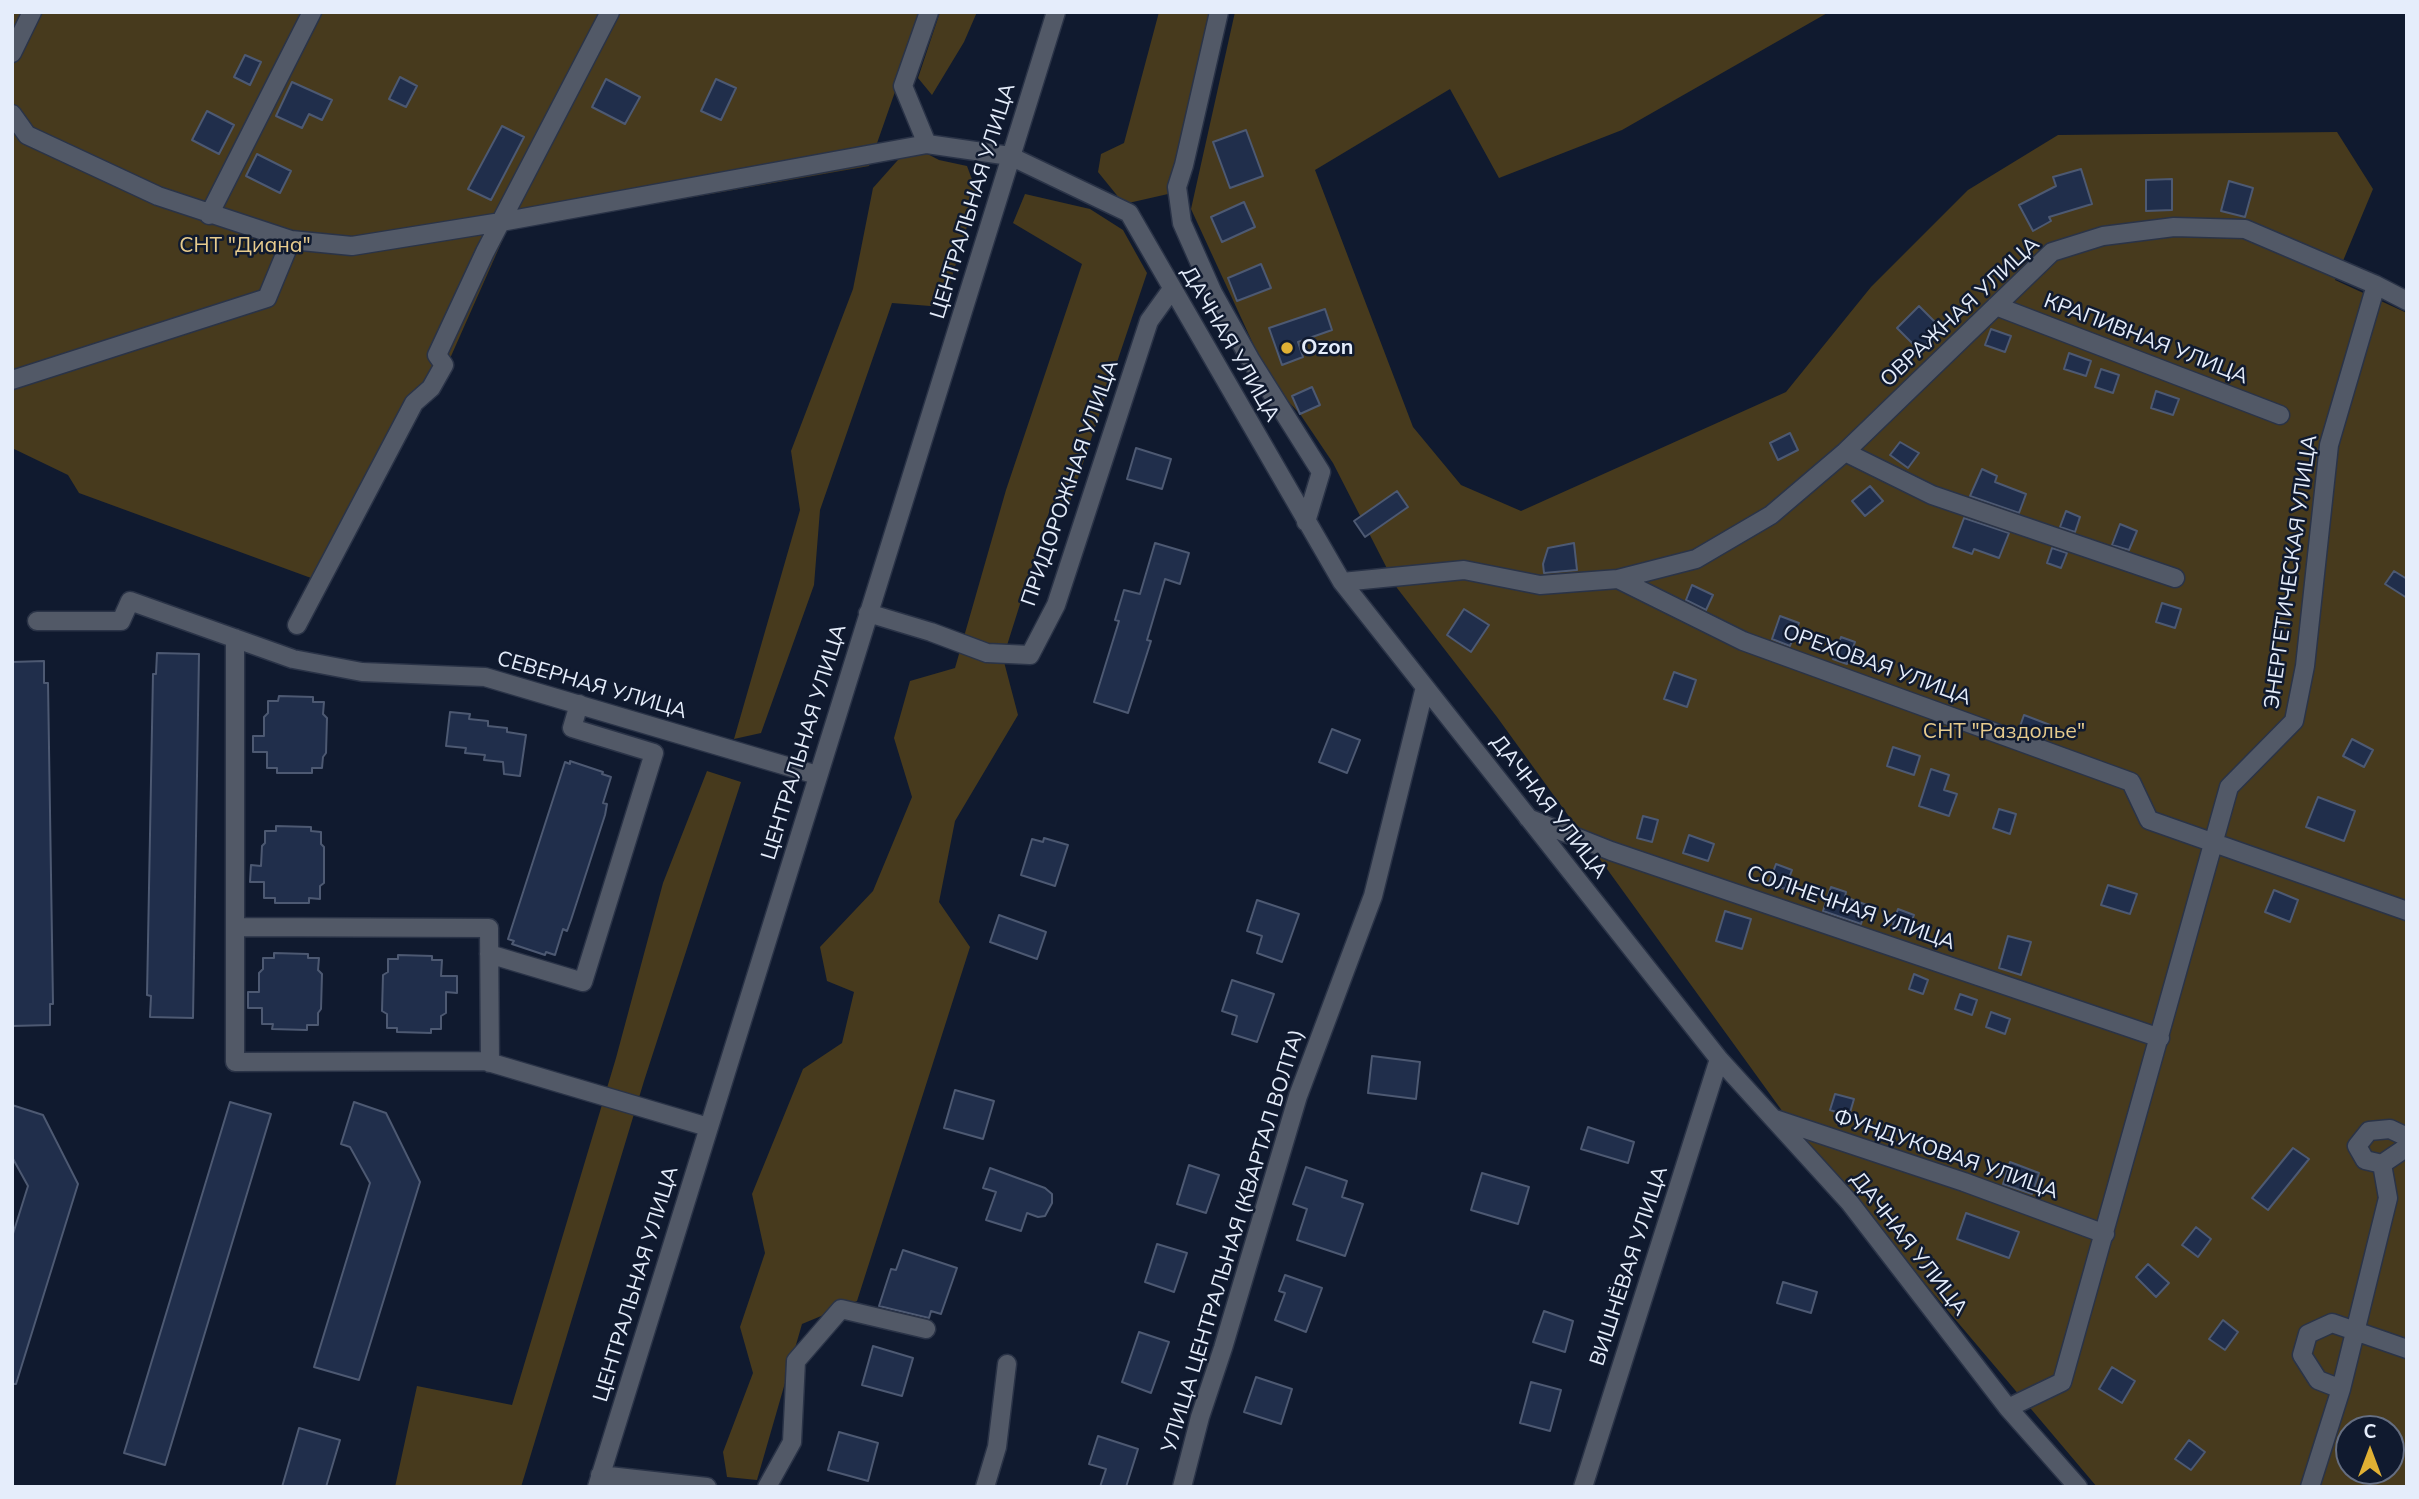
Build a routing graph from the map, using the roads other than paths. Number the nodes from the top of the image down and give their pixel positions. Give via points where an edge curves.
1 (32, 12) edge
2 (312, 12) edge
3 (610, 12) edge
4 (929, 12) edge
5 (1056, 12) edge
6 (1219, 12) edge
7 (12, 53) edge
8 (12, 114) edge
9 (927, 144) junction
10 (1010, 156) junction
11 (209, 215) junction
12 (501, 222) junction
13 (291, 240) junction
14 (2376, 285) junction
15 (1172, 289) junction
16 (2407, 301) edge
17 (1996, 306) junction
18 (12, 380) edge
19 (2280, 415) dead end
20 (1845, 452) junction
21 (1306, 522) junction
22 (2175, 578) dead end
23 (1618, 579) junction
24 (1342, 582) junction
25 (868, 613) junction
26 (37, 621) dead end
27 (297, 625) dead end
28 (235, 638) junction
29 (1425, 687) junction
30 (579, 705) junction
31 (817, 775) junction
32 (1528, 818) junction
33 (2214, 843) junction
34 (2407, 911) edge
35 (235, 927) junction
36 (489, 954) junction
37 (2160, 1038) junction
38 (1719, 1059) junction
39 (491, 1063) junction
40 (1772, 1118) junction
41 (708, 1128) junction
42 (2407, 1137) edge
43 (2407, 1147) edge
44 (2382, 1164) junction
45 (2105, 1234) junction
46 (926, 1329) dead end
47 (2355, 1331) junction
48 (2407, 1349) edge
49 (1007, 1364) dead end
50 (2341, 1389) junction
51 (2008, 1408) junction
52 (599, 1481) edge
53 (707, 1487) edge
54 (767, 1487) edge
55 (985, 1487) edge
56 (1182, 1487) edge
57 (1583, 1487) edge
58 (2078, 1487) edge
59 (2310, 1487) edge

1 - 7 street
2 - 11 street
3 - 12 street
4 - 9 street via 903,86
5 - 10 street, ЦЕНТРАЛЬНАЯ УЛИЦА
6 - 21 street via 1177,187 1182,223 1225,315 1321,472
8 - 11 street, ДАЧНАЯ УЛИЦА via 27,135
9 - 10 street, ДАЧНАЯ УЛИЦА
9 - 12 street, ДАЧНАЯ УЛИЦА
10 - 15 street, ДАЧНАЯ УЛИЦА via 1129,213
10 - 25 street, ЦЕНТРАЛЬНАЯ УЛИЦА
11 - 13 street, ДАЧНАЯ УЛИЦА
12 - 13 street, ДАЧНАЯ УЛИЦА via 352,246
12 - 27 street via 437,355 443,365 431,388 414,403
13 - 18 street via 267,298
14 - 16 street, ОВРАЖНАЯ УЛИЦА
14 - 17 street, ОВРАЖНАЯ УЛИЦА via 2245,229 2174,227 2103,236 2052,252
14 - 33 street, ЭНЕРГЕТИЧЕСКАЯ УЛИЦА via 2329,445 2305,666 2294,721 2229,787
15 - 21 street, ДАЧНАЯ УЛИЦА
15 - 25 street, ПРИДОРОЖНАЯ УЛИЦА via 1149,321 1056,605 1030,655 987,653
17 - 19 street, КРАПИВНАЯ УЛИЦА
17 - 20 street, ОВРАЖНАЯ УЛИЦА
20 - 22 street via 1932,495
20 - 23 street, ОВРАЖНАЯ УЛИЦА via 1771,515 1696,559
21 - 24 street, ДАЧНАЯ УЛИЦА
23 - 24 street via 1540,585 1464,570
23 - 33 street, ОРЕХОВАЯ УЛИЦА via 1744,642 2131,782 2149,820
24 - 29 street, ДАЧНАЯ УЛИЦА
25 - 31 street, ЦЕНТРАЛЬНАЯ УЛИЦА
26 - 28 street, СЕВЕРНАЯ УЛИЦА via 121,621 130,601
28 - 30 street, СЕВЕРНАЯ УЛИЦА via 293,659 362,672 485,677
28 - 35 street
29 - 32 street, ДАЧНАЯ УЛИЦА
29 - 56 street, УЛИЦА ЦЕНТРАЛЬНАЯ (КВАРТАЛ ВОЛТА) via 1373,896 1297,1096
30 - 31 street, СЕВЕРНАЯ УЛИЦА
30 - 36 street via 572,728 654,753 583,982
31 - 41 street, ЦЕНТРАЛЬНАЯ УЛИЦА
32 - 37 street, СОЛНЕЧНАЯ УЛИЦА via 1611,851
32 - 38 street, ДАЧНАЯ УЛИЦА
33 - 34 street, ОРЕХОВАЯ УЛИЦА
33 - 37 street, ЭНЕРГЕТИЧЕСКАЯ УЛИЦА
35 - 36 street via 489,928
35 - 39 street via 235,1062
36 - 39 street
37 - 45 street, ЭНЕРГЕТИЧЕСКАЯ УЛИЦА
38 - 40 street, ДАЧНАЯ УЛИЦА
38 - 57 street, ВИШНЁВАЯ УЛИЦА
39 - 41 street
40 - 45 street, ФУНДУКОВАЯ УЛИЦА
40 - 51 street, ДАЧНАЯ УЛИЦА via 1850,1203
41 - 52 street, ЦЕНТРАЛЬНАЯ УЛИЦА
42 - 44 street via 2390,1129 2369,1131 2357,1146 2365,1160
43 - 44 street
44 - 47 street via 2388,1198
45 - 51 street, ЭНЕРГЕТИЧЕСКАЯ УЛИЦА via 2062,1382
46 - 54 street via 841,1309 796,1361 792,1442
47 - 48 street
47 - 50 street
47 - 50 street via 2332,1323 2308,1334 2302,1355 2318,1380
49 - 55 street via 996,1447
50 - 59 street
51 - 58 street, ДАЧНАЯ УЛИЦА
52 - 53 street

